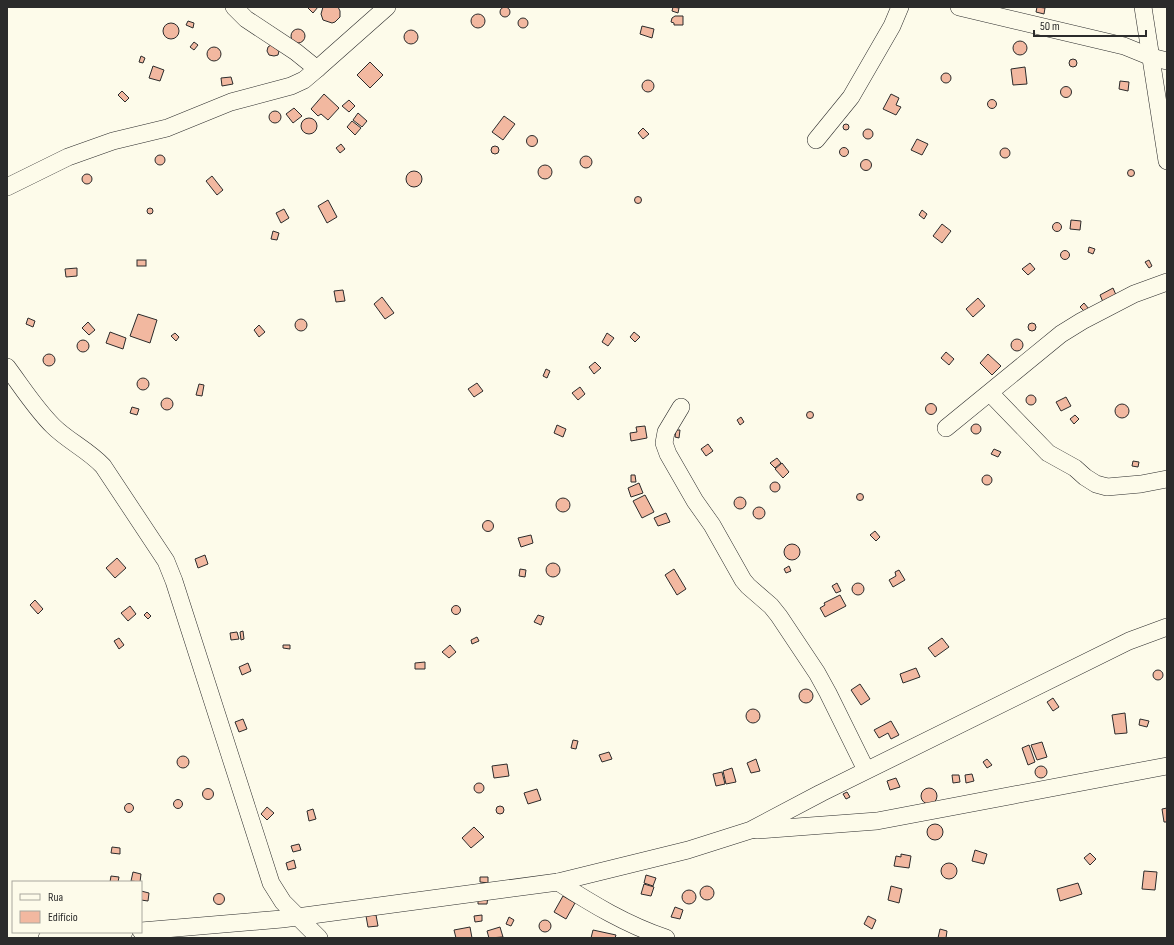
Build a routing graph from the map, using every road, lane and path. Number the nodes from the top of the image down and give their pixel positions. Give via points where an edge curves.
1 (234, 7) edge
2 (387, 7) edge
3 (900, 7) edge
4 (959, 7) edge
5 (1143, 7) edge
6 (1159, 59) edge
7 (317, 69) junction
8 (816, 140) dead end
9 (1167, 161) edge
10 (7, 187) edge
11 (1167, 282) edge
12 (7, 367) edge
13 (990, 393) junction
14 (681, 407) dead end
15 (946, 428) dead end
16 (1167, 479) edge
17 (1167, 627) edge
18 (1167, 766) edge
19 (866, 770) junction
20 (751, 830) junction
21 (558, 882) junction
22 (297, 917) junction
23 (142, 931) edge
24 (111, 933) edge
25 (48, 938) edge
26 (319, 938) edge
27 (666, 938) edge

1 - 7 street via 246,19
2 - 7 street
3 - 8 street via 892,26 851,97
4 - 6 street via 1124,46
5 - 6 street
6 - 9 street
7 - 10 street via 304,80 291,86 231,102 168,128 113,140 68,157
11 - 13 street via 1134,294 1061,334
12 - 22 street via 53,426 103,466 166,561 271,883 283,902
13 - 15 street
13 - 16 street via 1048,453 1075,468 1096,484 1107,487
14 - 19 street via 666,432 664,443 668,454 743,580 780,616 817,673
17 - 19 street via 1129,641
18 - 20 street via 877,821
19 - 20 street
20 - 21 street via 688,850
21 - 22 street
21 - 27 street via 599,908 644,931
22 - 23 street
22 - 26 street
24 - 25 street

